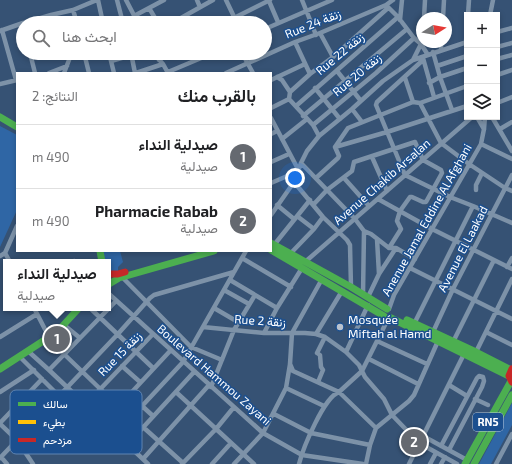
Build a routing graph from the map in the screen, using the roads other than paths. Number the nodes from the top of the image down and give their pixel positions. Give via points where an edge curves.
1 (98, 0) edge
2 (117, 0) edge
3 (126, 0) edge
4 (164, 0) edge
5 (197, 0) edge
6 (213, 0) edge
7 (226, 0) edge
8 (270, 0) edge
9 (302, 0) edge
10 (332, 0) edge
11 (393, 0) edge
12 (402, 0) edge
13 (425, 0) edge
14 (444, 0) edge
15 (469, 0) edge
16 (493, 0) edge
17 (200, 7) junction
18 (387, 7) junction
19 (149, 8) junction
20 (73, 10) junction
21 (307, 10) junction
22 (424, 12) edge
23 (443, 12) edge
24 (468, 12) edge
25 (491, 12) edge
26 (51, 14) joint
27 (45, 16) edge
28 (74, 16) edge
29 (101, 16) edge
30 (121, 16) edge
31 (134, 16) joint
32 (154, 16) edge
33 (184, 16) edge
34 (234, 16) edge
35 (237, 16) edge
36 (399, 19) junction
37 (278, 22) junction
38 (16, 25) edge
39 (272, 25) edge
40 (512, 28) edge
41 (407, 29) junction
42 (1, 30) edge
43 (500, 31) edge
44 (318, 34) junction
45 (414, 38) joint
46 (295, 42) junction
47 (512, 42) edge
48 (464, 43) edge
49 (500, 46) edge
50 (419, 48) edge
51 (424, 48) edge
52 (441, 50) joint
53 (433, 52) junction
54 (272, 53) edge
55 (428, 55) junction
56 (512, 55) edge
57 (333, 57) junction
58 (464, 57) edge
59 (423, 58) junction
60 (500, 58) edge
61 (32, 60) edge
62 (69, 60) edge
63 (86, 60) edge
64 (114, 60) edge
65 (134, 60) edge
66 (197, 60) edge
67 (246, 60) edge
68 (257, 60) edge
69 (413, 60) junction
70 (111, 61) joint
71 (161, 62) joint
72 (248, 64) junction
73 (305, 64) junction
74 (67, 66) junction
75 (437, 66) junction
76 (464, 69) edge
77 (512, 70) edge
78 (337, 71) junction
79 (35, 72) edge
80 (51, 72) edge
81 (64, 72) edge
82 (89, 72) edge
83 (114, 72) edge
84 (138, 72) edge
85 (140, 72) edge
86 (167, 72) edge
87 (170, 72) edge
88 (228, 72) edge
89 (252, 72) edge
90 (310, 74) junction
91 (500, 74) edge
92 (16, 77) edge
93 (277, 77) junction
94 (440, 77) junction
95 (405, 78) junction
96 (16, 80) edge
97 (272, 80) edge
98 (345, 81) junction
99 (429, 83) junction
100 (0, 84) edge
101 (464, 87) edge
102 (315, 88) junction
103 (354, 91) junction
104 (290, 92) junction
105 (446, 94) junction
106 (434, 97) junction
107 (512, 97) edge
108 (289, 99) junction
109 (324, 99) junction
110 (361, 101) junction
111 (413, 102) junction
112 (420, 102) junction
113 (500, 102) edge
114 (296, 106) junction
115 (464, 107) edge
116 (272, 108) edge
117 (332, 109) junction
118 (352, 109) junction
119 (452, 110) junction
120 (380, 116) junction
121 (0, 117) edge
122 (305, 117) junction
123 (340, 119) junction
124 (428, 119) junction
125 (272, 120) edge
126 (468, 120) edge
127 (479, 120) edge
128 (485, 120) edge
129 (494, 120) edge
130 (362, 122) junction
131 (512, 122) edge
132 (313, 125) junction
133 (16, 126) edge
134 (500, 129) junction
135 (484, 130) junction
136 (277, 132) junction
137 (387, 132) junction
138 (272, 134) edge
139 (319, 136) junction
140 (282, 139) junction
141 (441, 143) junction
142 (481, 144) junction
143 (335, 148) junction
144 (394, 149) junction
145 (512, 151) edge
146 (289, 154) junction
147 (372, 157) junction
148 (512, 159) edge
149 (423, 160) junction
150 (272, 162) edge
151 (301, 163) junction
152 (469, 164) junction
153 (299, 171) junction
154 (482, 173) junction
155 (405, 175) junction
156 (512, 175) edge
157 (316, 178) junction
158 (344, 178) junction
159 (294, 182) junction
160 (272, 183) edge
161 (505, 188) junction
162 (433, 189) junction
163 (327, 190) junction
164 (476, 190) dead end
165 (512, 190) edge
166 (387, 191) junction
167 (450, 197) junction
168 (378, 199) junction
169 (310, 200) junction
170 (277, 205) junction
171 (313, 205) junction
172 (369, 206) junction
173 (473, 206) junction
174 (400, 211) junction
175 (272, 213) edge
176 (492, 214) junction
177 (296, 217) junction
178 (323, 217) junction
179 (355, 219) junction
180 (512, 223) edge
181 (16, 229) edge
182 (314, 229) junction
183 (432, 229) junction
184 (364, 230) junction
185 (339, 233) junction
186 (377, 238) junction
187 (455, 240) junction
188 (272, 246) edge
189 (389, 248) junction
190 (396, 248) junction
191 (474, 250) junction
192 (193, 252) edge
193 (210, 252) edge
194 (245, 252) edge
195 (6, 254) junction
196 (290, 254) junction
197 (0, 256) edge
198 (242, 258) junction
199 (512, 258) edge
200 (8, 259) edge
201 (415, 259) junction
202 (494, 260) junction
203 (303, 265) junction
204 (410, 268) junction
205 (510, 268) edge
206 (234, 272) junction
207 (379, 274) junction
208 (122, 277) junction
209 (111, 278) edge
210 (111, 279) edge
211 (322, 279) junction
212 (512, 279) edge
213 (230, 280) junction
214 (435, 280) junction
215 (291, 287) junction
216 (351, 287) junction
217 (454, 289) junction
218 (224, 290) junction
219 (342, 291) junction
220 (255, 295) junction
221 (111, 296) edge
222 (365, 296) junction
223 (474, 300) junction
224 (146, 301) junction
225 (116, 302) junction
226 (249, 304) junction
227 (368, 305) junction
228 (111, 307) edge
229 (214, 308) junction
230 (277, 308) junction
231 (36, 311) edge
232 (76, 311) edge
233 (93, 311) edge
234 (106, 311) edge
235 (496, 311) junction
236 (37, 314) junction
237 (389, 314) junction
238 (133, 317) junction
239 (99, 318) junction
240 (512, 319) edge
241 (238, 322) junction
242 (414, 324) junction
243 (64, 325) junction
244 (203, 327) junction
245 (234, 330) junction
246 (434, 332) junction
247 (486, 332) junction
248 (264, 333) junction
249 (292, 333) junction
250 (153, 334) junction
251 (316, 334) junction
252 (117, 335) junction
253 (0, 337) edge
254 (325, 337) junction
255 (49, 338) junction
256 (80, 338) junction
257 (377, 341) junction
258 (438, 341) junction
259 (453, 342) junction
260 (512, 345) edge
261 (191, 347) junction
262 (170, 350) junction
263 (28, 351) junction
264 (136, 352) junction
265 (346, 352) junction
266 (476, 352) junction
267 (464, 354) junction
268 (64, 355) junction
269 (19, 356) junction
270 (369, 359) junction
271 (222, 360) junction
272 (183, 362) junction
273 (290, 364) junction
274 (427, 364) junction
275 (122, 366) junction
276 (153, 368) junction
277 (0, 369) edge
278 (34, 370) junction
279 (49, 370) junction
280 (362, 371) junction
281 (82, 372) junction
282 (194, 372) junction
283 (511, 376) edge
284 (42, 379) junction
285 (140, 382) junction
286 (318, 382) junction
287 (418, 384) junction
288 (449, 385) junction
289 (67, 386) junction
290 (210, 386) junction
291 (286, 388) junction
292 (100, 389) joint
293 (32, 390) edge
294 (53, 390) edge
295 (64, 390) edge
296 (71, 390) edge
297 (133, 390) edge
298 (0, 392) edge
299 (176, 392) junction
300 (339, 392) junction
301 (512, 395) edge
302 (467, 396) junction
303 (475, 399) junction
304 (488, 405) dead end
305 (142, 406) joint
306 (190, 406) junction
307 (324, 406) junction
308 (234, 407) junction
309 (10, 413) edge
310 (274, 414) junction
311 (392, 415) junction
312 (153, 416) junction
313 (0, 423) edge
314 (143, 427) joint
315 (376, 428) junction
316 (216, 429) junction
317 (10, 433) edge
318 (263, 433) junction
319 (312, 433) junction
320 (512, 434) edge
321 (423, 436) junction
322 (159, 441) junction
323 (231, 443) junction
324 (419, 444) junction
325 (370, 445) junction
326 (440, 446) junction
327 (10, 447) edge
328 (449, 450) junction
329 (436, 453) junction
330 (26, 454) edge
331 (137, 454) edge
332 (243, 454) junction
333 (302, 455) junction
334 (445, 457) junction
335 (0, 458) edge
336 (143, 459) junction
337 (182, 463) edge
338 (469, 463) edge
339 (7, 464) edge
340 (33, 464) edge
341 (148, 464) edge
342 (212, 464) edge
343 (234, 464) edge
344 (254, 464) edge
345 (300, 464) edge
346 (363, 464) edge
347 (366, 464) edge
348 (409, 464) edge
349 (430, 464) edge
350 (441, 464) edge
351 (457, 464) edge
352 (496, 464) edge

1 - 20 street
1 - 29 street
2 - 30 street
3 - 31 street
4 - 19 street
5 - 17 street
6 - 17 street
7 - 34 street
8 - 35 street
8 - 37 street
9 - 21 street
10 - 21 street
11 - 18 street
12 - 36 street
13 - 22 street
14 - 23 street
15 - 24 street
16 - 25 street
17 - 33 street
18 - 36 street
18 - 44 street, Rue 24 زنقة
18 - 57 street
19 - 31 street
19 - 32 street
20 - 26 street
20 - 28 street
21 - 37 street
21 - 44 street
26 - 27 street
36 - 41 street
36 - 78 street, Rue 22 زنقة
37 - 39 street
38 - 42 street
40 - 43 street
41 - 45 street
41 - 98 street
42 - 92 street
44 - 46 street, Rue 24 زنقة
44 - 57 street
45 - 103 street, Rue 20 زنقة
46 - 54 street, Rue 24 زنقة
46 - 73 street
47 - 49 street
48 - 52 street
50 - 69 street
51 - 55 street
52 - 53 street
53 - 55 street
53 - 75 street
55 - 59 street
56 - 60 street
57 - 90 street
58 - 75 street
59 - 69 street
59 - 95 street
59 - 99 street
61 - 79 street
62 - 74 street
63 - 82 street
64 - 70 street
65 - 84 street
66 - 87 street
67 - 72 street
68 - 72 street, Rue 24 زنقة
69 - 110 street via 383,81
70 - 83 street
71 - 85 street
71 - 86 street
72 - 88 street, Rue 24 زنقة
72 - 89 street
73 - 90 street
73 - 93 street
74 - 80 street
74 - 81 street
75 - 94 street
76 - 94 street
77 - 91 street
78 - 98 street
78 - 102 street, Rue 22 زنقة
90 - 104 street
93 - 97 street
93 - 104 street
94 - 99 street
94 - 105 street
95 - 111 street
95 - 120 street via 377,102
96 - 100 street
98 - 103 street
98 - 109 street
99 - 106 street
101 - 105 street
102 - 109 street
102 - 114 street, Rue 22 زنقة
103 - 110 street
103 - 117 street, Rue 20 زنقة
104 - 108 street
105 - 106 street
105 - 119 street
106 - 112 street
107 - 113 street
108 - 114 street
108 - 116 street
109 - 117 street
109 - 122 street
110 - 118 street
111 - 112 street
111 - 120 street
112 - 124 street
114 - 122 street
115 - 119 street
117 - 123 street
117 - 132 street, Rue 20 زنقة
118 - 123 street
118 - 130 street
119 - 124 street
120 - 130 street
120 - 137 street
121 - 133 main road
122 - 132 street
122 - 140 street
123 - 139 street
124 - 137 street
124 - 141 street
125 - 136 street
126 - 141 street, Avenue Chakib Arsalan
127 - 135 street
128 - 135 street, Anenue Jamal Eddine Al Afghani
129 - 134 street
130 - 143 street via 348,128
131 - 134 street
132 - 139 street
134 - 145 street
135 - 142 street, Anenue Jamal Eddine Al Afghani
136 - 138 street
136 - 140 street
137 - 143 street
137 - 144 street
139 - 151 street
140 - 146 street
141 - 149 street, Avenue Chakib Arsalan
141 - 152 street
142 - 148 street
142 - 152 street, Anenue Jamal Eddine Al Afghani
143 - 157 street via 338,158
144 - 147 street
144 - 149 street via 415,142
144 - 155 street
146 - 150 street
146 - 153 street
147 - 158 street via 354,162 352,171
147 - 166 street
149 - 155 street, Avenue Chakib Arsalan
149 - 162 street via 442,171
151 - 153 street
151 - 157 street
152 - 154 street
152 - 167 street, Anenue Jamal Eddine Al Afghani
153 - 159 street
153 - 160 street
154 - 161 street
154 - 164 street
155 - 162 street
155 - 166 street, Avenue Chakib Arsalan
156 - 161 street, Avenue El Laakad
157 - 163 street
158 - 163 street
158 - 172 street
159 - 169 street
159 - 170 street
161 - 165 street
161 - 176 street, Avenue El Laakad
162 - 167 street
162 - 174 street via 426,202 412,197
163 - 171 street
163 - 179 street
166 - 168 street, Avenue Chakib Arsalan
167 - 173 street
167 - 183 street, Anenue Jamal Eddine Al Afghani
168 - 172 street, Avenue Chakib Arsalan
168 - 174 street
169 - 171 street
169 - 177 street
170 - 175 street
170 - 177 street
171 - 178 street
172 - 179 street, Avenue Chakib Arsalan
173 - 176 street
173 - 187 street
174 - 183 street
174 - 189 street via 397,221 400,229
176 - 180 street
176 - 191 street, Avenue El Laakad
177 - 182 street
177 - 188 street
178 - 182 street
178 - 185 street
179 - 184 street
179 - 185 street, Avenue Chakib Arsalan
181 - 195 street
182 - 196 street
183 - 187 street
183 - 201 street, Anenue Jamal Eddine Al Afghani
184 - 186 street
184 - 222 street
185 - 203 street, Avenue Chakib Arsalan
185 - 216 street via 350,245
186 - 189 street
186 - 207 street
187 - 191 street
187 - 214 street
188 - 196 main road
188 - 203 main road
189 - 190 street
190 - 201 street
190 - 207 street
191 - 202 street
191 - 217 street, Avenue El Laakad
192 - 209 main road
193 - 208 main road
194 - 198 street
195 - 197 street
195 - 200 street
196 - 203 main road
198 - 206 street
198 - 215 street
199 - 205 street
201 - 204 street, Anenue Jamal Eddine Al Afghani
202 - 205 street
202 - 223 street
203 - 211 main road
203 - 215 street, Avenue Chakib Arsalan
203 - 216 main road
204 - 214 street
204 - 237 street, Anenue Jamal Eddine Al Afghani via 394,295
206 - 213 street
206 - 224 street via 154,295
207 - 222 street
208 - 210 main road
208 - 224 street
211 - 219 main road
211 - 249 street
212 - 235 street
213 - 218 street
213 - 220 street
214 - 217 street
214 - 242 street
215 - 230 street, Avenue Chakib Arsalan
216 - 222 main road
217 - 223 street
217 - 246 street, Avenue El Laakad
218 - 226 street
218 - 229 street
219 - 227 main road
219 - 251 street
220 - 226 street
220 - 230 street
221 - 225 street, Boulevard Hammou Zayani
222 - 237 main road
223 - 235 street
223 - 259 street
224 - 238 street
224 - 261 street
225 - 228 street
225 - 238 street, Boulevard Hammou Zayani
226 - 241 street
227 - 237 main road
227 - 265 street
229 - 241 street
229 - 244 street
230 - 248 street, Avenue Chakib Arsalan
231 - 236 street
232 - 243 main road
233 - 239 street
234 - 239 street
235 - 240 street
235 - 247 street
236 - 253 street
236 - 255 street
237 - 242 main road
237 - 257 street, Anenue Jamal Eddine Al Afghani
237 - 258 main road
238 - 250 street, Boulevard Hammou Zayani
238 - 252 street
239 - 252 street
239 - 256 street
241 - 245 street
242 - 246 main road
243 - 255 main road
243 - 256 street
244 - 245 street, Rue 2 زنقة
244 - 261 street
245 - 248 street, Rue 2 زنقة
245 - 271 street
246 - 259 main road
247 - 260 street
247 - 266 street
248 - 249 street, Rue 2 زنقة
249 - 251 street, Rue 2 زنقة
249 - 273 street
250 - 262 street, Boulevard Hammou Zayani
250 - 264 street, Rue 15 زنقة
251 - 254 street, Rue 2 زنقة
252 - 264 street
252 - 281 street
254 - 265 street, Rue 2 زنقة
254 - 286 street via 317,353 323,370
255 - 263 main road
255 - 268 street
256 - 268 street
257 - 270 street, Anenue Jamal Eddine Al Afghani
257 - 274 street
258 - 267 main road
258 - 274 street
259 - 266 main road
261 - 271 street
261 - 272 street
262 - 272 street, Boulevard Hammou Zayani
262 - 276 street
263 - 269 main road
263 - 279 street
264 - 275 street, Rue 15 زنقة
264 - 276 street
265 - 280 street, Rue 2 زنقة
266 - 283 main road
267 - 283 main road
267 - 288 street
268 - 279 street
268 - 281 street
269 - 277 main road
269 - 278 street
270 - 280 street, Anenue Jamal Eddine Al Afghani
270 - 287 street
271 - 290 street
272 - 282 street, Boulevard Hammou Zayani
272 - 305 street
273 - 286 street via 293,371
273 - 291 street
274 - 287 street
275 - 285 street
275 - 292 street, Rue 15 زنقة
276 - 285 street
278 - 284 street
278 - 298 street
279 - 289 street
280 - 300 street, Anenue Jamal Eddine Al Afghani
280 - 311 street, Rue 2 زنقة via 384,399
281 - 289 street
281 - 292 street
282 - 290 street, Boulevard Hammou Zayani
282 - 299 street
283 - 338 main road, RN5
284 - 293 street
284 - 294 street
285 - 297 street
286 - 300 street
287 - 311 street via 409,401
288 - 302 street
288 - 321 street
289 - 295 street
289 - 296 street
290 - 306 street
290 - 308 street, Boulevard Hammou Zayani
291 - 307 street
291 - 310 street
299 - 306 street
299 - 312 street
300 - 307 street, Anenue Jamal Eddine Al Afghani
300 - 315 street
301 - 338 main road, RN5
302 - 303 street via 477,378 481,376 484,381
302 - 326 street
303 - 304 street
303 - 328 street
305 - 312 street
306 - 316 street
306 - 322 street
307 - 319 street
308 - 316 street
308 - 318 street, Boulevard Hammou Zayani
309 - 313 street
310 - 318 street
310 - 319 street
311 - 315 street
311 - 324 street, Rue 2 زنقة
312 - 314 street
313 - 317 street
314 - 322 street
315 - 325 street
316 - 323 street
316 - 337 street
318 - 332 street
318 - 333 street, Boulevard Hammou Zayani
319 - 325 street
319 - 333 street
320 - 352 street
321 - 324 street
321 - 326 street
322 - 336 street
322 - 337 street
323 - 332 street
323 - 342 street
324 - 329 street, Rue 2 زنقة
324 - 348 street
325 - 347 street
326 - 328 street
327 - 335 street
328 - 338 street
329 - 334 street, Rue 2 زنقة
329 - 349 street
330 - 340 street
331 - 336 street
332 - 343 street
332 - 344 street
333 - 345 street
333 - 346 street, Boulevard Hammou Zayani
334 - 350 street
334 - 351 street, Rue 2 زنقة
335 - 339 street
336 - 341 street

